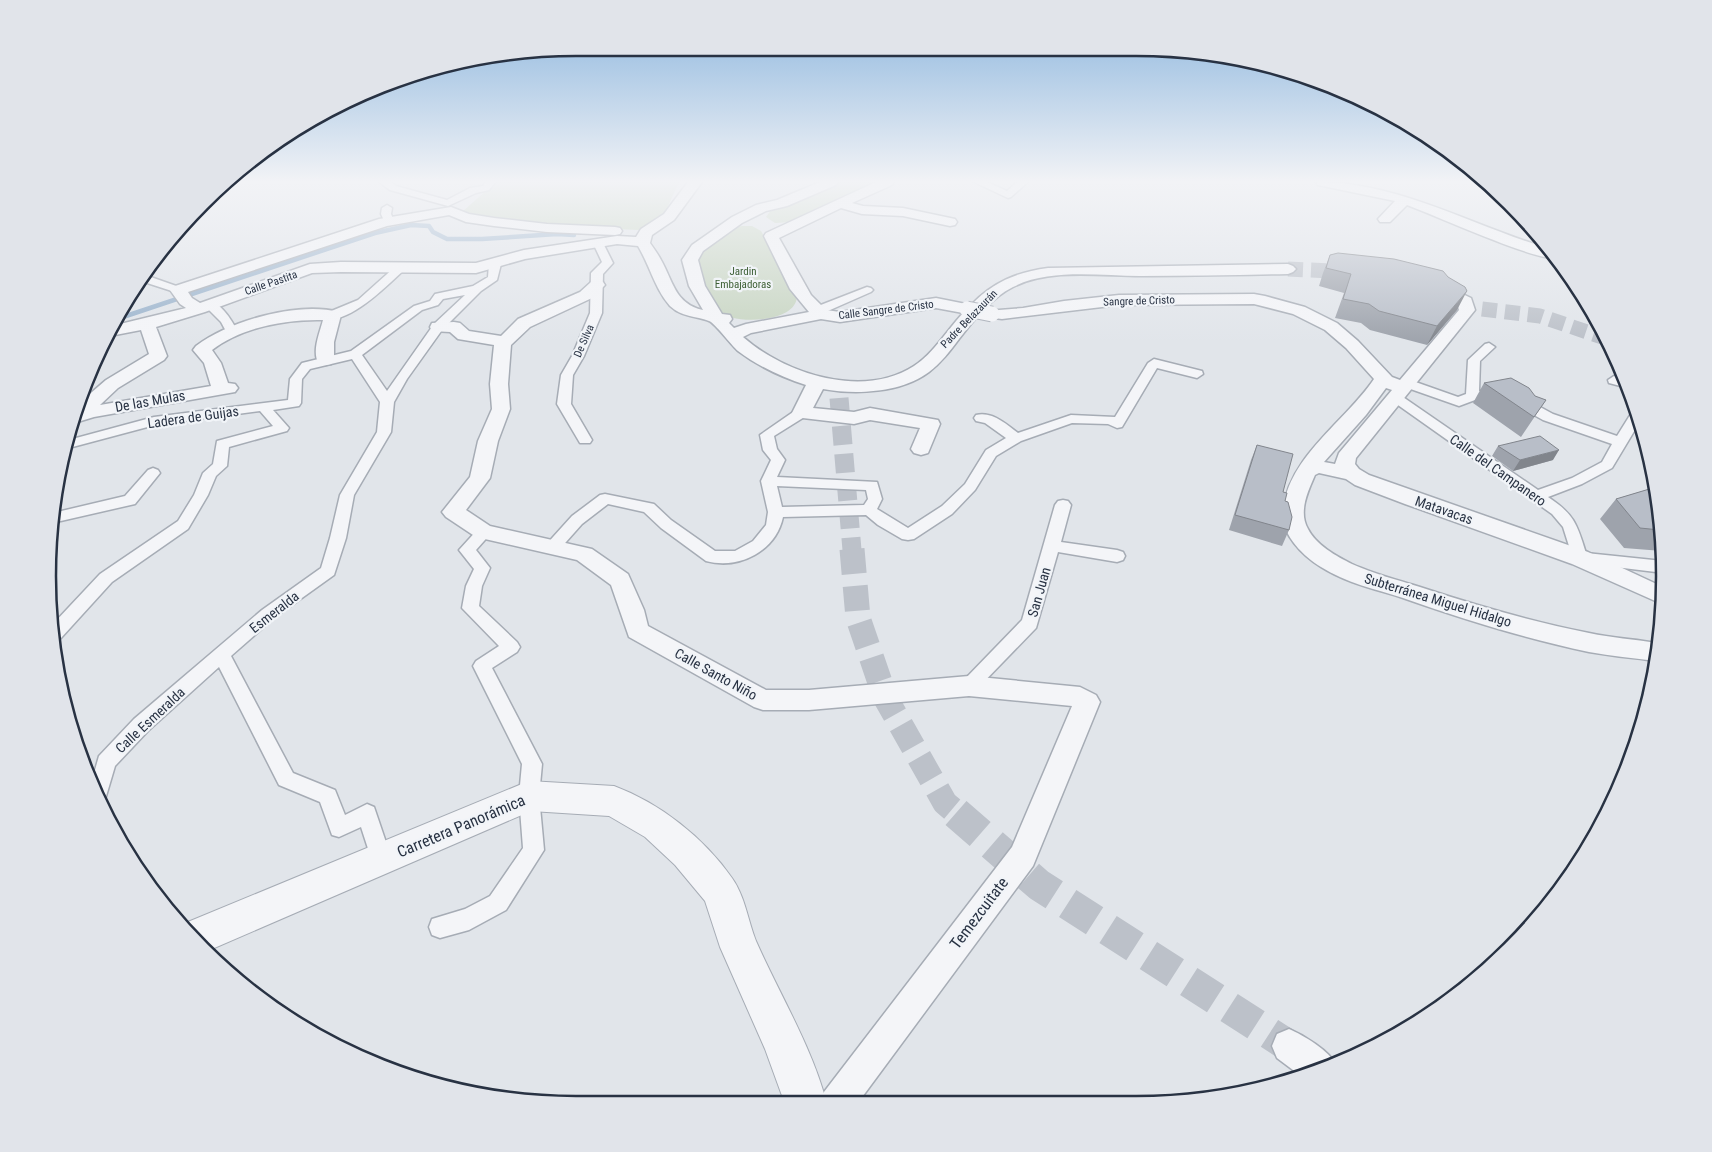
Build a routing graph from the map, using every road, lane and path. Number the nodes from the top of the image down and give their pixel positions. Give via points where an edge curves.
1 (338, 236) edge
2 (622, 236) edge
3 (647, 236) edge
4 (714, 236) edge
5 (771, 236) edge
6 (1499, 236) edge
7 (644, 238) junction
8 (598, 244) junction
9 (1541, 251) edge
10 (495, 264) junction
11 (400, 268) junction
12 (1288, 268) tunnel mouth
13 (149, 281) edge
14 (597, 285) junction
15 (476, 289) junction
16 (867, 290) dead end
17 (1446, 290) edge
18 (191, 300) junction
19 (817, 311) junction
20 (333, 314) junction
21 (1010, 316) joint
22 (712, 317) junction
23 (147, 324) junction
24 (438, 327) junction
25 (119, 330) edge
26 (232, 332) junction
27 (733, 336) junction
28 (505, 342) junction
29 (1489, 347) dead end
30 (355, 354) junction
31 (324, 360) junction
32 (1198, 374) dead end
33 (1384, 379) junction
34 (1614, 380) dead end
35 (1618, 381) edge
36 (830, 388) junction
37 (1402, 389) junction
38 (1472, 396) junction
39 (388, 402) junction
40 (263, 408) junction
41 (84, 409) edge
42 (801, 413) junction
43 (82, 415) edge
44 (981, 418) dead end
45 (1632, 423) edge
46 (1016, 438) junction
47 (585, 440) dead end
48 (74, 442) edge
49 (1620, 442) junction
50 (922, 449) dead end
51 (1308, 469) junction
52 (153, 473) dead end
53 (1352, 474) junction
54 (768, 480) junction
55 (1540, 494) dead end
56 (1064, 505) dead end
57 (869, 510) junction
58 (776, 512) junction
59 (60, 516) edge
60 (484, 532) junction
61 (1052, 546) junction
62 (552, 547) junction
63 (1116, 556) dead end
64 (1580, 558) junction
65 (1656, 566) edge
66 (1656, 593) edge
67 (59, 628) edge
68 (1650, 651) edge
69 (222, 655) junction
70 (969, 686) junction
71 (1087, 702) joint
72 (100, 784) edge
73 (529, 796) junction
74 (381, 860) junction
75 (440, 927) dead end
76 (200, 935) edge
77 (803, 1096) edge
78 (842, 1096) edge

1 - 18 street
2 - 7 street
3 - 7 street
4 - 22 street, Padre Belazaurán via 697,248 690,260 693,278
5 - 19 street via 798,286
6 - 9 street
7 - 8 street, Calle Pastita
7 - 22 street via 667,292 678,305
8 - 10 street, Calle Pastita via 524,255
8 - 14 street, De Silva via 608,263 597,273
10 - 11 street, Calle Pastita via 458,269
10 - 15 street via 493,278
11 - 18 street, Calle Pastita via 310,269
11 - 20 street via 362,302
12 - 36 street, Padre Belazaurán via 1197,272 1096,271 1025,276 992,291 922,370 891,382
13 - 18 street
14 - 28 street via 586,295 524,323
14 - 47 street, De Silva via 596,313 567,376 564,404
15 - 24 street
15 - 30 street via 439,296 434,303 418,308
16 - 19 street
17 - 37 street via 1475,308
18 - 23 street, Calle Pastita
18 - 26 street via 226,320
19 - 21 street, Calle Sangre de Cristo, bridge via 840,317 936,303
19 - 22 street via 764,323
19 - 27 street via 746,329
20 - 26 street via 298,315
20 - 31 street
21 - 33 street, Sangre de Cristo via 1074,304 1120,301 1269,301 1291,307 1339,332
22 - 27 street, Padre Belazaurán
23 - 25 street, Calle Pastita
23 - 41 street via 158,356 112,384
24 - 28 street via 454,327 464,335
24 - 39 street
26 - 43 street, De las Mulas via 212,340 202,350 210,356 216,380 225,389
27 - 36 street, Padre Belazaurán via 750,352 801,378
28 - 60 street, Calle Santo Niño via 499,384 501,410 488,441 480,478 453,512
29 - 38 street via 1474,360
30 - 31 street
30 - 39 street
31 - 40 street, Ladera de Guijas via 306,366 296,379 294,403
32 - 46 street via 1154,363 1117,424 1111,420 1071,419
33 - 37 street
33 - 51 street, Subterránea Miguel Hidalgo via 1375,394
34 - 35 street
36 - 42 street
37 - 38 street via 1459,402
37 - 53 street via 1346,457 1345,464
37 - 64 street, Calle del Campanero via 1557,510 1570,525
38 - 49 street via 1502,392 1548,417
39 - 69 street, Esmeralda via 384,432 347,495 328,571 268,614
40 - 48 street, Ladera de Guijas via 154,421
40 - 67 street via 282,428 222,444 220,466 210,473 183,525 106,578
42 - 50 street via 854,418 870,414 931,424
42 - 54 street via 767,435 770,450 778,460
44 - 46 street via 990,420
45 - 49 street
46 - 57 street via 991,454 970,487 947,510 908,535 883,522
49 - 55 street via 1608,465 1577,481
51 - 53 street, Matavacas via 1319,467
51 - 68 street, Subterránea Miguel Hidalgo via 1294,508 1295,525 1311,547 1335,565 1486,616 1588,642
52 - 59 street via 130,500
53 - 64 street, Matavacas via 1412,499
54 - 57 street via 872,485 876,499
54 - 58 street
56 - 61 street, San Juan
57 - 58 street
58 - 62 street via 773,526 759,545 738,557 712,557 649,508 605,499 577,520
60 - 62 street, Calle Santo Niño
60 - 73 street via 466,550 482,568 470,608 511,647 482,666 532,764
61 - 63 street
61 - 70 street, San Juan via 1030,624
62 - 70 street, Calle Santo Niño via 584,554 620,580 637,631 763,700 809,700
64 - 65 street
64 - 66 street, Matavacas
69 - 72 street, Calle Esmeralda via 141,725 106,762
69 - 74 street via 286,779 328,796 339,828 367,813
70 - 71 street, Calle Santo Niño via 1080,697
71 - 78 street, Temezcuitate via 1022,856
73 - 74 street, Carretera Panorámica
73 - 75 street via 534,850 498,903 469,920
73 - 77 street, Carretera Panorámica via 614,801 657,826 688,853 720,891 739,947 784,1044
74 - 76 street, Carretera Panorámica

